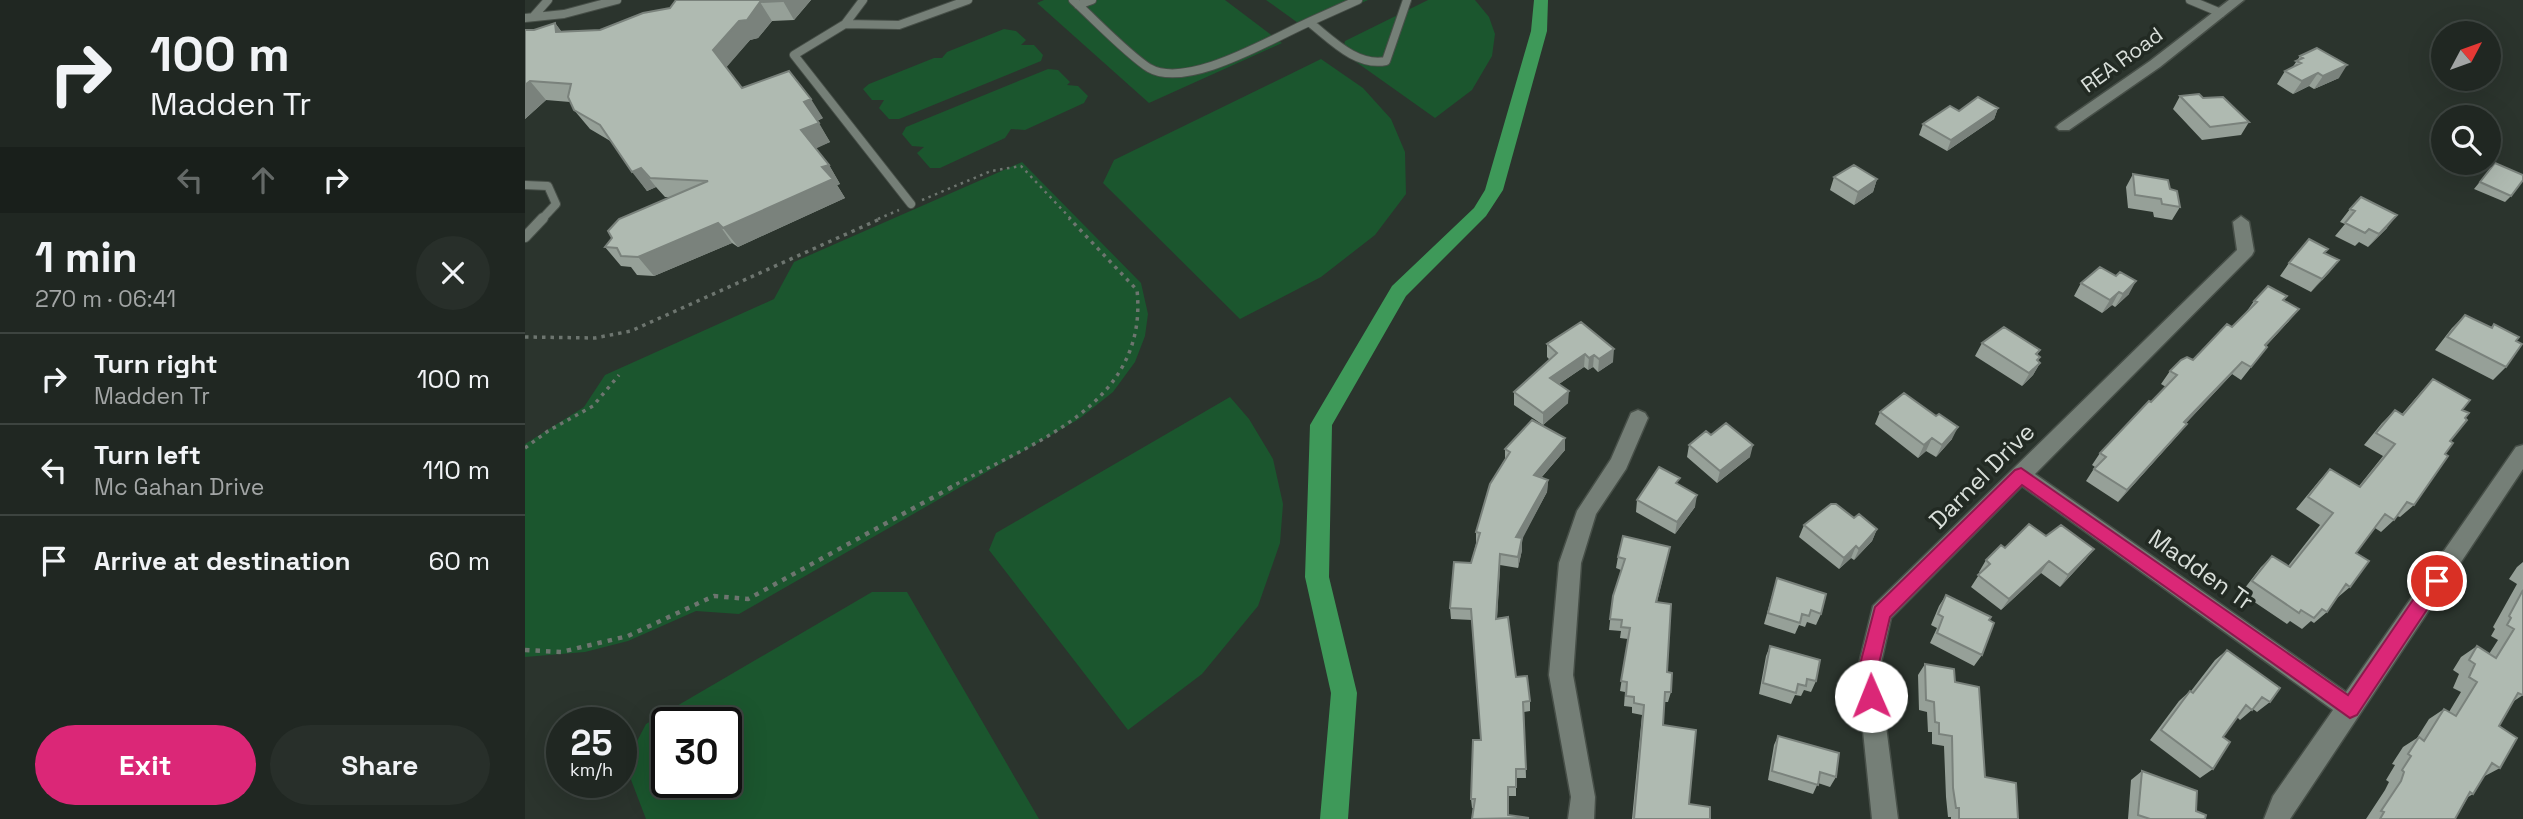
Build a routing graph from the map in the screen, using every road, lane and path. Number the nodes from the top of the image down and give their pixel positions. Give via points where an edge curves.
1 (548, 0) edge
2 (617, 0) edge
3 (863, 0) edge
4 (968, 0) edge
5 (1091, 0) edge
6 (1358, 0) edge
7 (1407, 0) edge
8 (2190, 0) edge
9 (2237, 0) edge
10 (1076, 2) edge
11 (2221, 13) junction
12 (529, 18) edge
13 (1309, 22) junction
14 (845, 24) junction
15 (2064, 127) dead end
16 (525, 185) edge
17 (911, 204) junction
18 (2241, 222) dead end
19 (525, 237) edge
20 (525, 337) edge
21 (619, 374) dead end
22 (1638, 418) dead end
23 (525, 448) edge
24 (2523, 453) edge
25 (2021, 475) junction
26 (525, 650) edge
27 (2350, 708) junction
28 (1581, 819) edge
29 (1885, 819) edge
30 (2277, 819) edge

1 - 12 lane
2 - 12 lane
3 - 14 lane
4 - 14 lane via 899,25
5 - 10 lane
6 - 13 lane
7 - 13 lane via 1385,61 1378,64 1366,64
8 - 11 lane
9 - 11 street, REA Road
10 - 13 lane via 1149,68 1181,76
11 - 15 street, REA Road
14 - 17 lane via 794,55
16 - 19 lane via 548,186 556,204
17 - 20 path via 631,331 596,338
17 - 26 path via 991,171 1021,166 1137,290 1137,337 1112,386 1086,410 1030,443 748,599 714,596 628,636 561,652
18 - 25 street, Darnel Drive via 2246,251
21 - 23 path via 593,406
22 - 28 street via 1619,463 1587,511 1570,563 1561,675 1583,797
24 - 27 street
25 - 27 street, Madden Tr
25 - 29 street, Darnel Drive via 1881,613 1868,672
27 - 30 street via 2282,805

